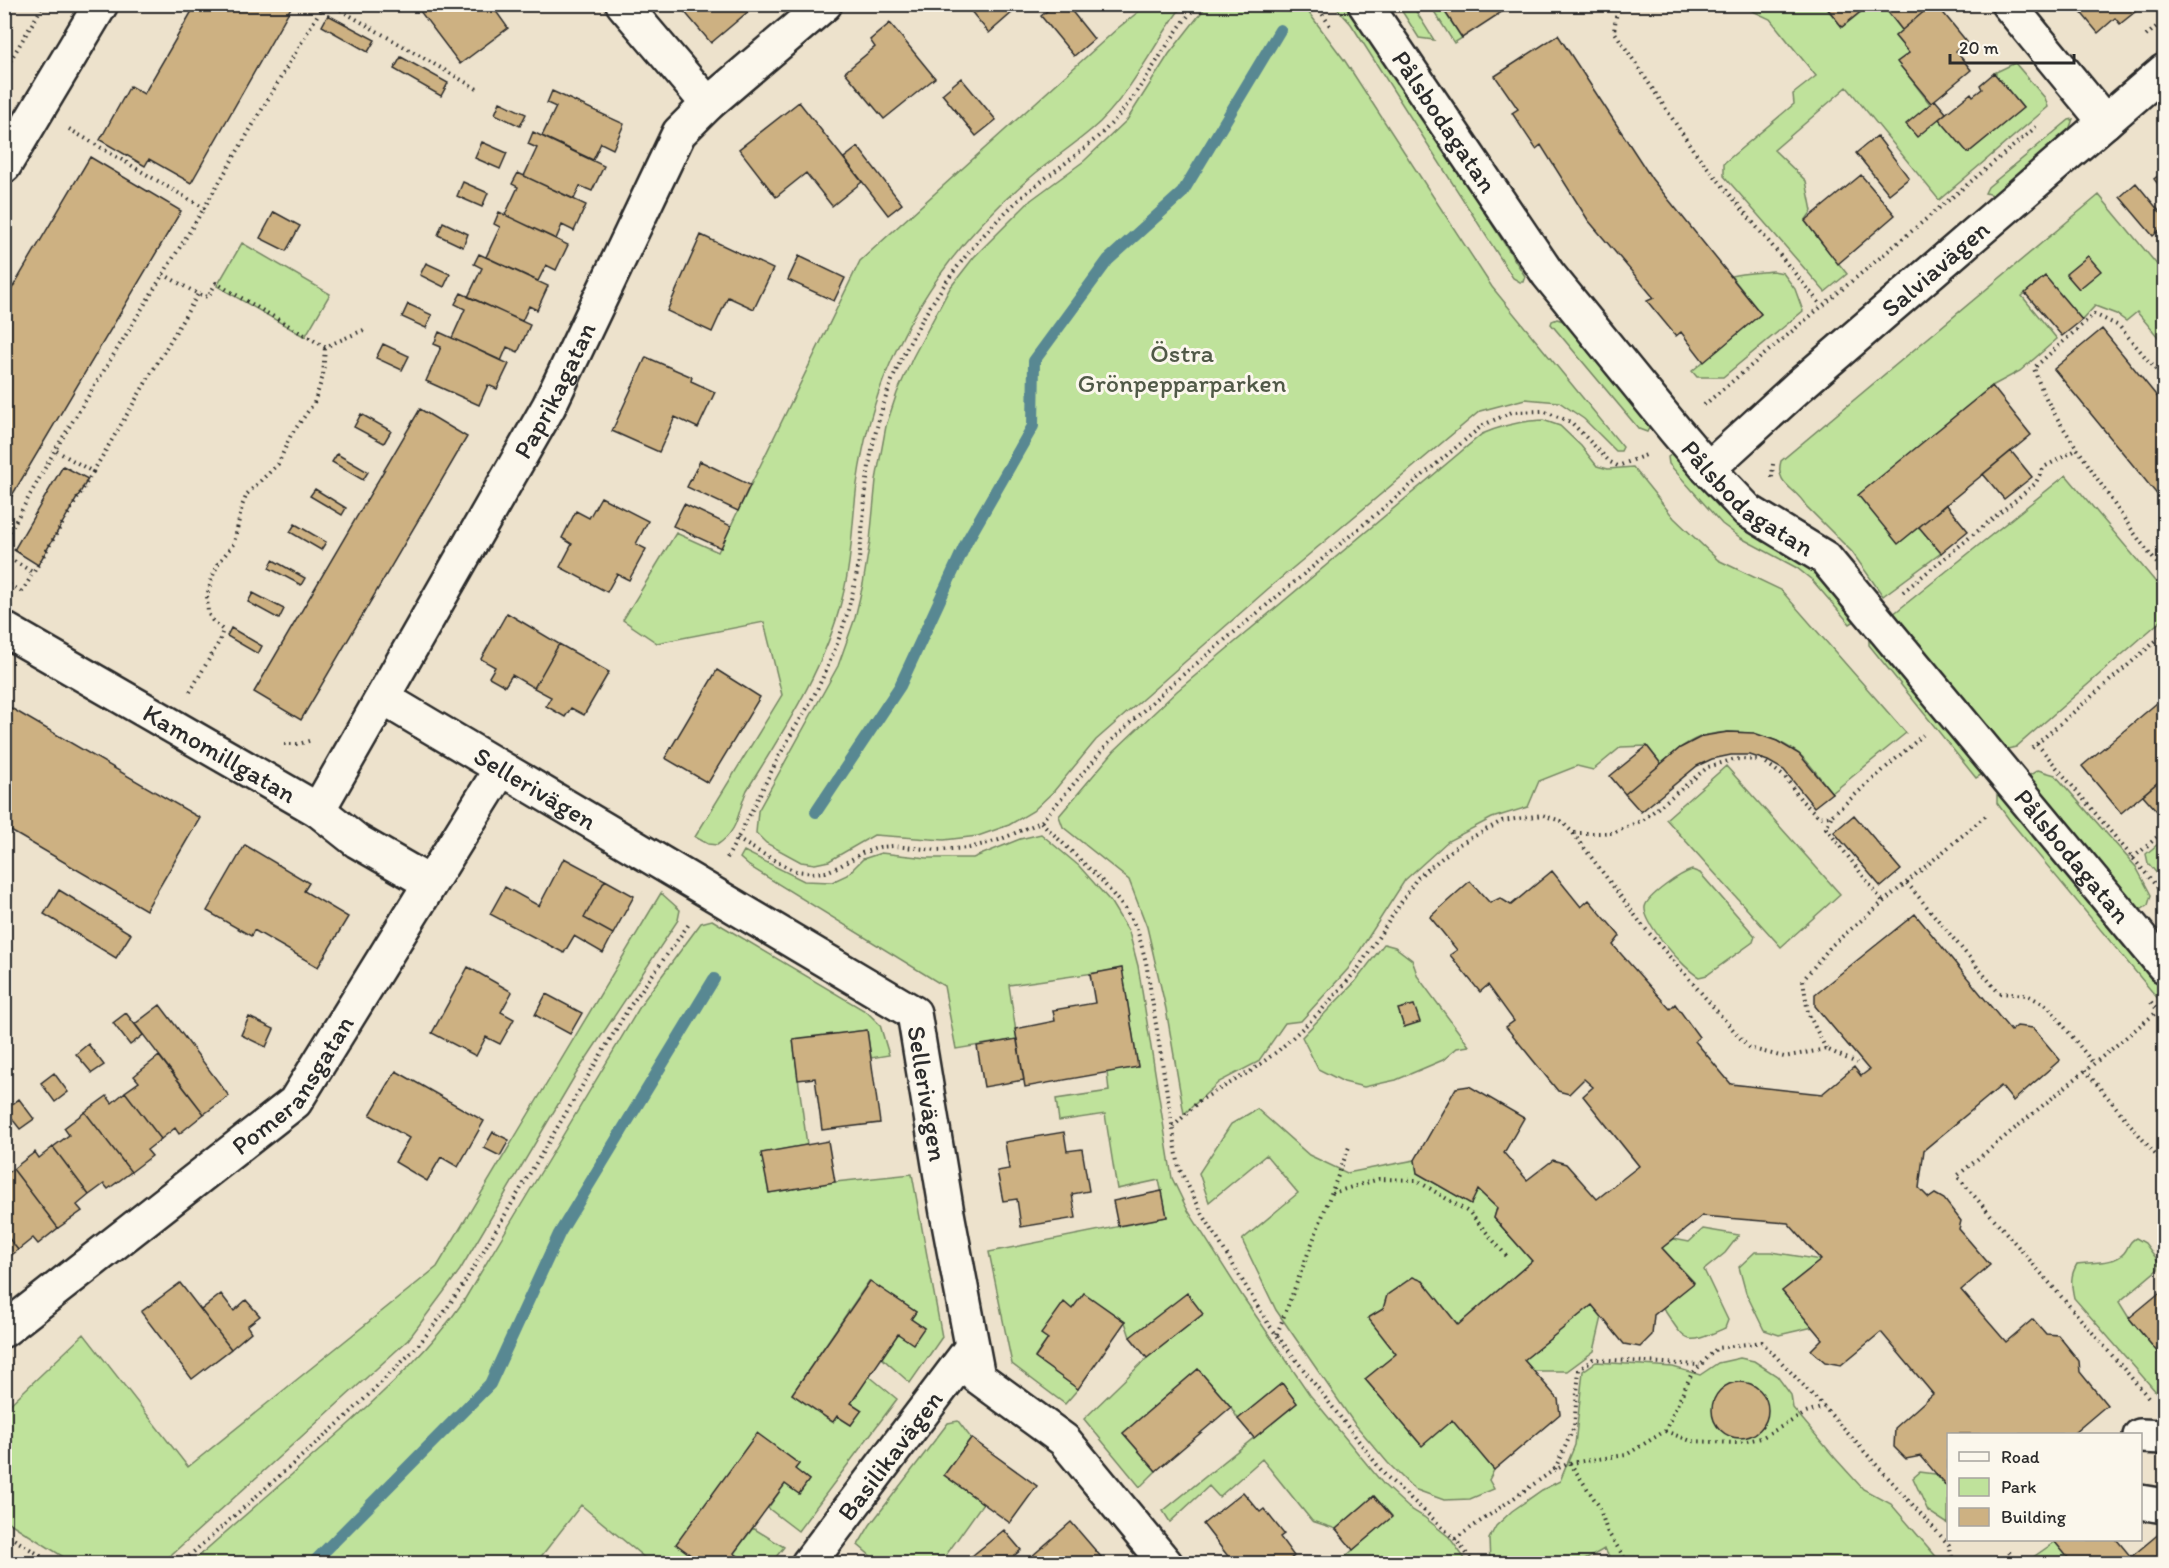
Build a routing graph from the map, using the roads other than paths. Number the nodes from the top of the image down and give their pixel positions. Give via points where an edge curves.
1 (101, 4) edge
2 (623, 4) edge
3 (825, 4) edge
4 (1365, 4) edge
5 (2008, 4) edge
6 (2164, 71) edge
7 (708, 104) junction
8 (2105, 122) junction
9 (4, 166) edge
10 (1708, 470) junction
11 (4, 630) edge
12 (383, 698) junction
13 (501, 769) junction
14 (318, 810) junction
15 (430, 883) junction
16 (2164, 966) edge
17 (4, 1330) edge
18 (972, 1347) junction
19 (2142, 1502) edge
20 (2164, 1506) edge
21 (808, 1563) edge
22 (1166, 1563) edge

1 - 9 street
2 - 7 street
3 - 7 street, Paprikagatan
4 - 10 street, Pålsbodagatan via 1548,274
5 - 8 street
6 - 8 street, Salviavägen
7 - 12 street, Paprikagatan via 679,133 549,406
8 - 10 street, Salviavägen via 1800,385
10 - 16 street, Pålsbodagatan via 1748,511 1825,558
11 - 14 street, Kamomillgatan
12 - 13 street, Sellerivägen
12 - 14 street, Paprikagatan
13 - 15 street, Pomeransgatan
13 - 18 street, Sellerivägen via 914,1013
14 - 15 street, Kamomillgatan via 357,842
15 - 17 street, Pomeransgatan via 295,1102
18 - 21 street, Basilikavägen
18 - 22 street, Sellerivägen via 978,1377 1064,1440
19 - 20 street

